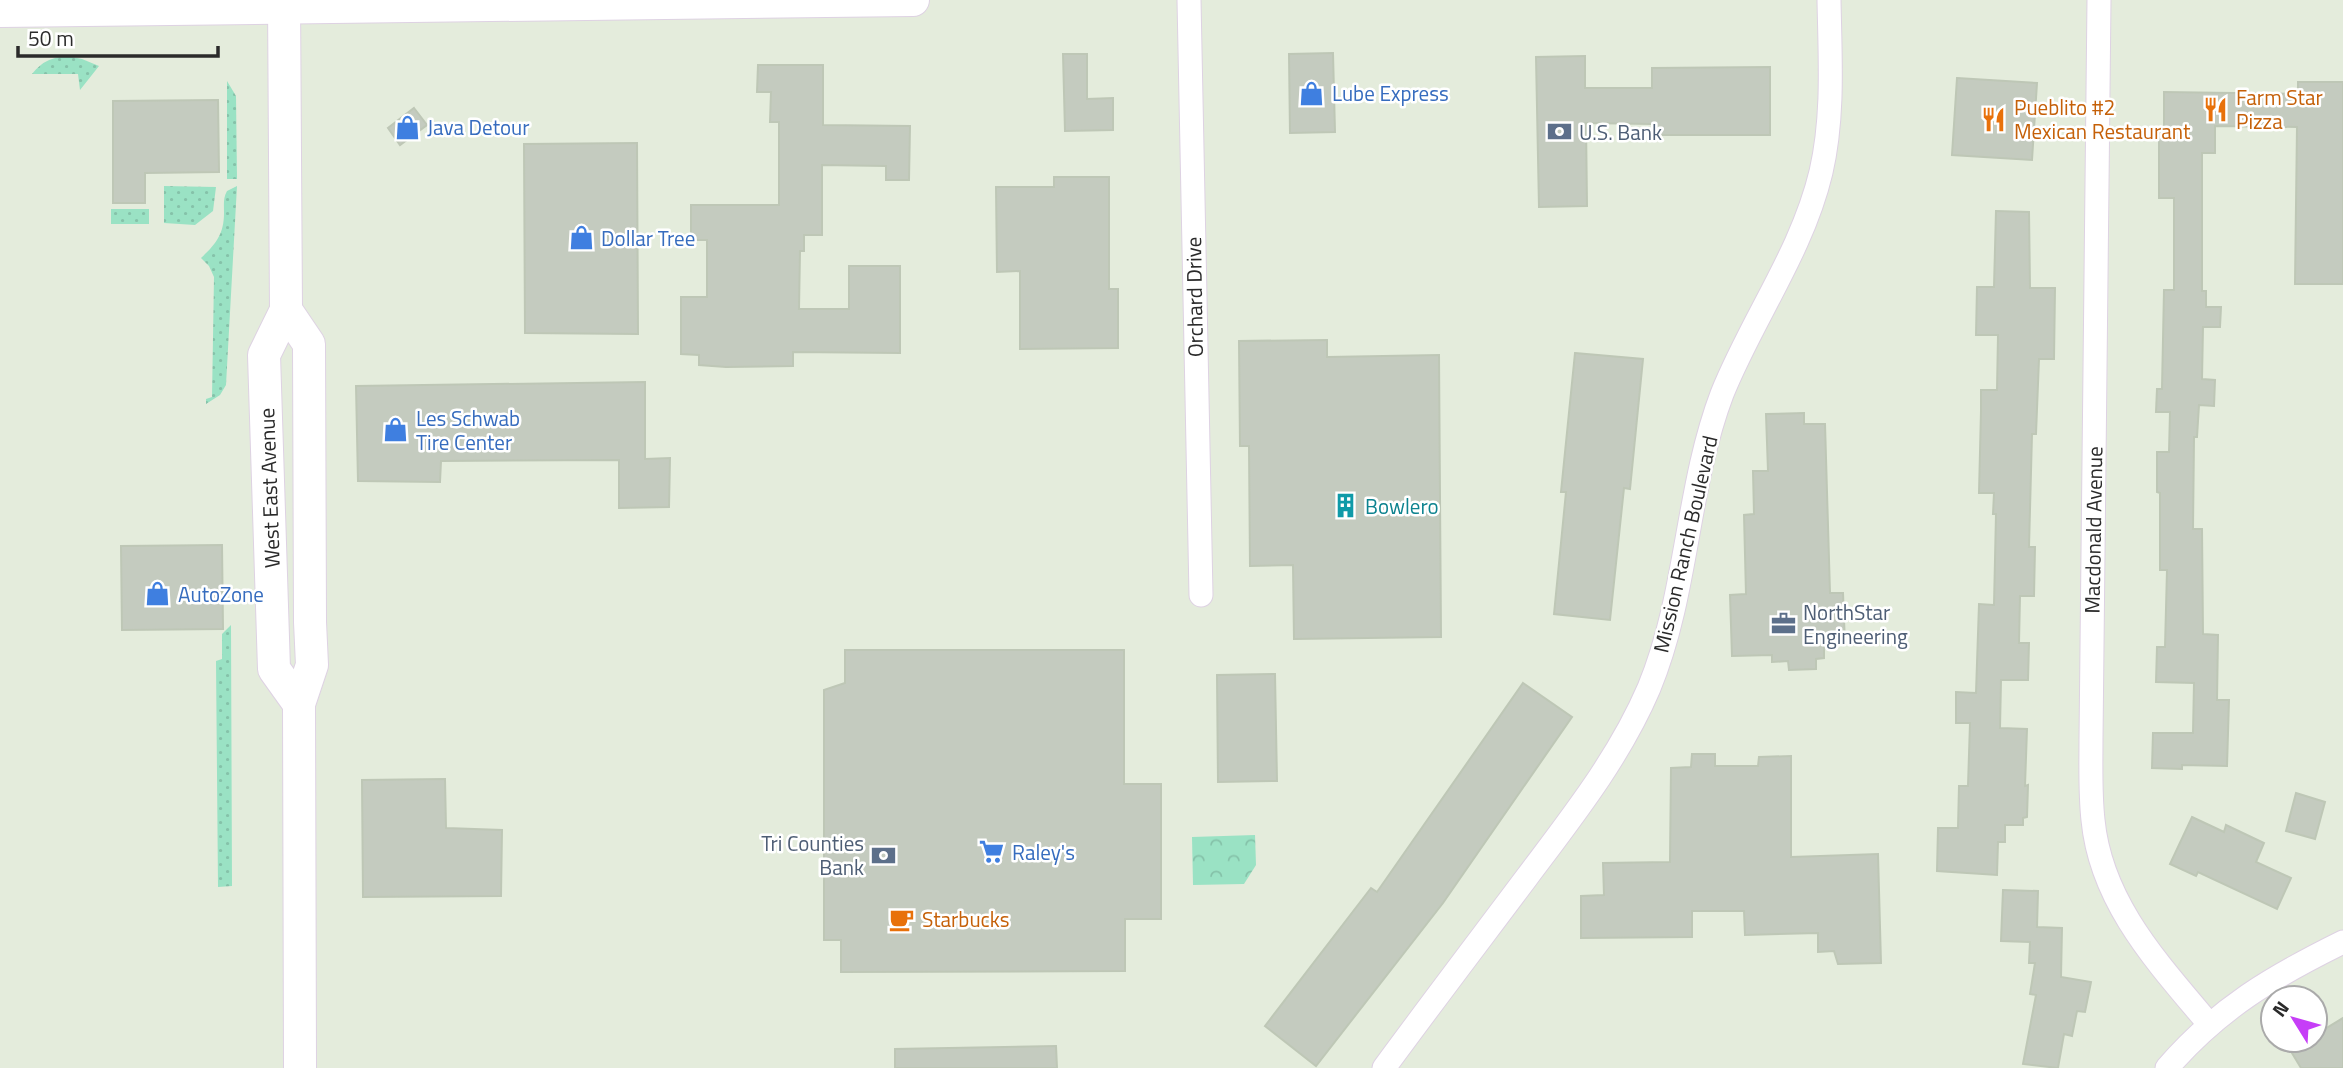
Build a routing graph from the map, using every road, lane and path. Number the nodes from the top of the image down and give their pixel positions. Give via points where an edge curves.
1 (913, 0) edge
2 (1189, 0) edge
3 (1829, 0) edge
4 (2099, 0) edge
5 (616, 2) edge
6 (284, 3) edge
7 (0, 10) edge
8 (286, 310) junction
9 (1200, 595) dead end
10 (299, 704) junction
11 (2343, 943) edge
12 (2209, 1024) junction
13 (300, 1068) edge
14 (1384, 1068) edge
15 (2167, 1068) edge

1 - 5 main road
2 - 9 street, Orchard Drive
3 - 14 street, Mission Ranch Boulevard via 1829,108 1821,173 1800,232 1713,419 1676,603 1647,691 1622,744 1587,797
4 - 12 street, Macdonald Avenue via 2093,822 2106,877 2131,928
5 - 6 main road
6 - 7 main road
6 - 8 main road, West East Avenue
8 - 10 main road, West East Avenue via 309,344 312,665
8 - 10 main road, West East Avenue via 264,355 274,669
10 - 13 main road, West East Avenue
11 - 12 street via 2264,984
12 - 15 street

